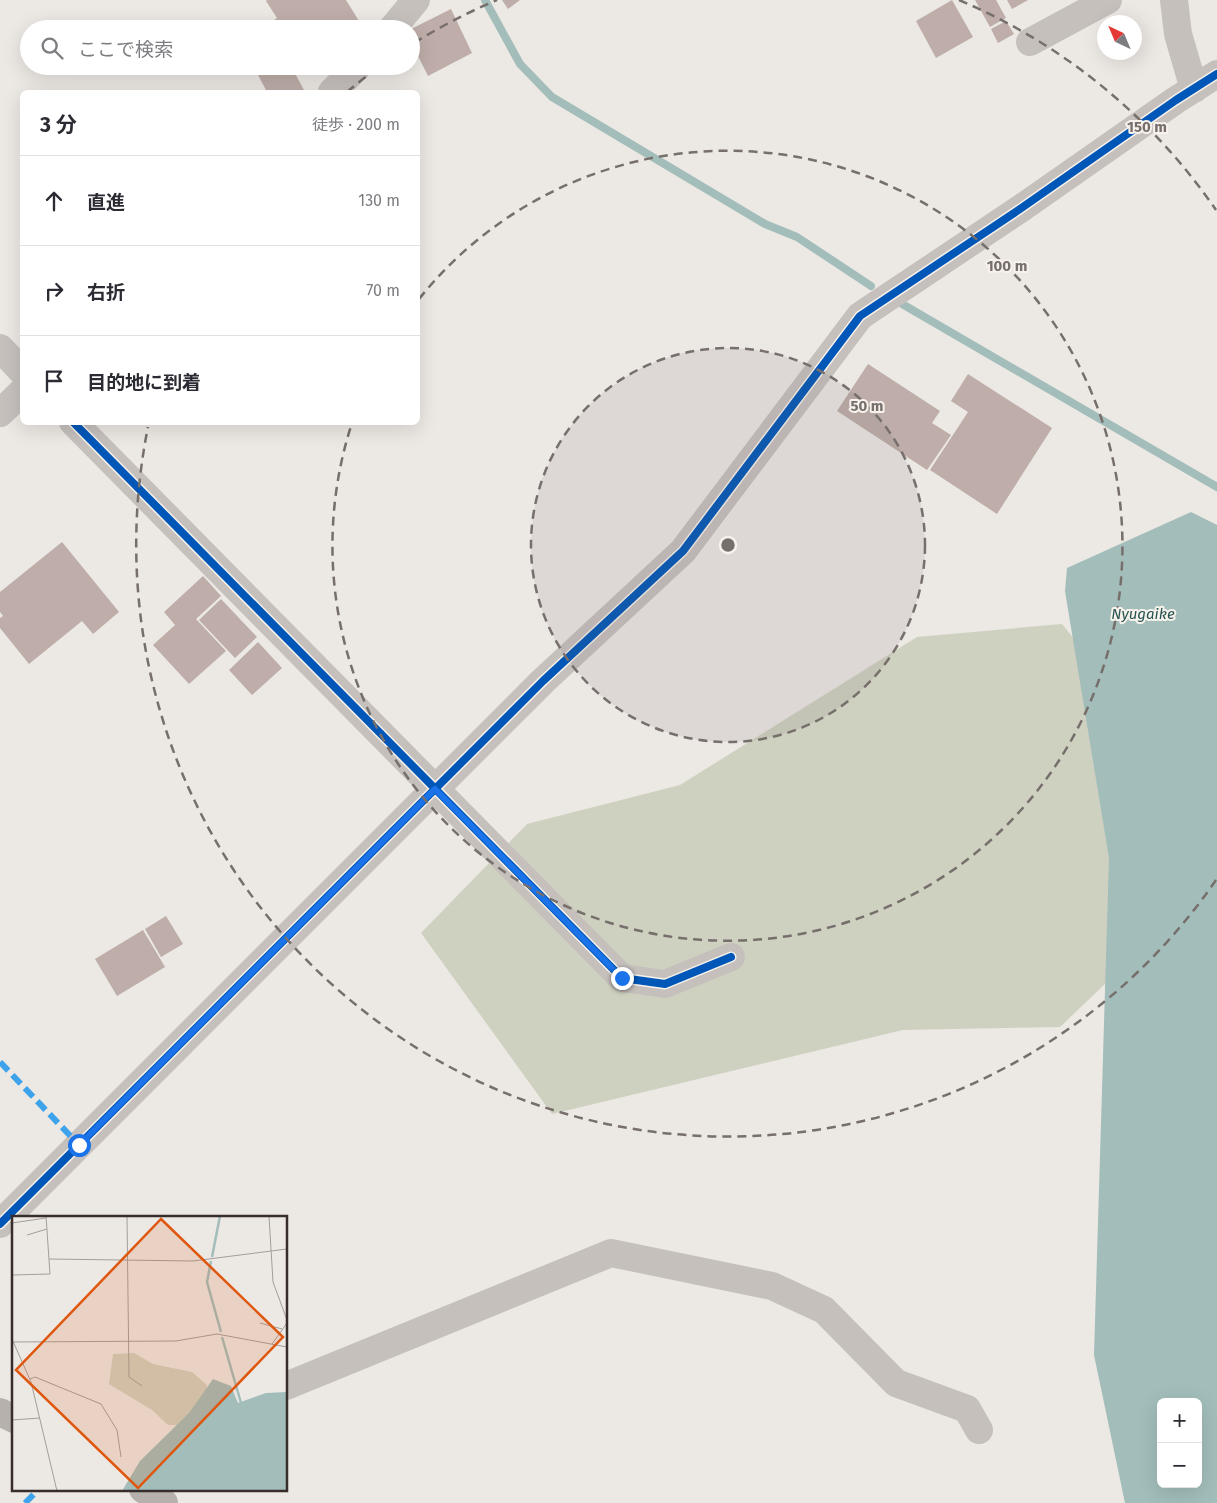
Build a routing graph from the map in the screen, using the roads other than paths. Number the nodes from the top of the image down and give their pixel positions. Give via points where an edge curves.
1 (416, 0) edge
2 (1108, 0) edge
3 (1174, 0) edge
4 (399, 20) edge
5 (1030, 42) dead end
6 (1217, 74) edge
7 (349, 75) edge
8 (1194, 89) junction
9 (334, 90) edge
10 (0, 348) edge
11 (20, 369) edge
12 (20, 394) edge
13 (0, 413) edge
14 (76, 425) edge
15 (435, 789) junction
16 (731, 958) dead end
17 (0, 1224) edge
18 (288, 1385) edge
19 (0, 1412) edge
20 (12, 1418) edge
21 (979, 1430) dead end
22 (145, 1490) edge
23 (164, 1503) edge

1 - 4 street
2 - 5 street
3 - 8 street via 1178,34
6 - 8 street
7 - 9 street
8 - 15 street via 860,316 683,552 543,681
10 - 11 street
12 - 13 street
14 - 15 street
15 - 16 street via 622,978 665,984
15 - 17 street
18 - 21 street via 611,1253 772,1286 824,1310 896,1383 967,1409
19 - 20 main road
22 - 23 main road

